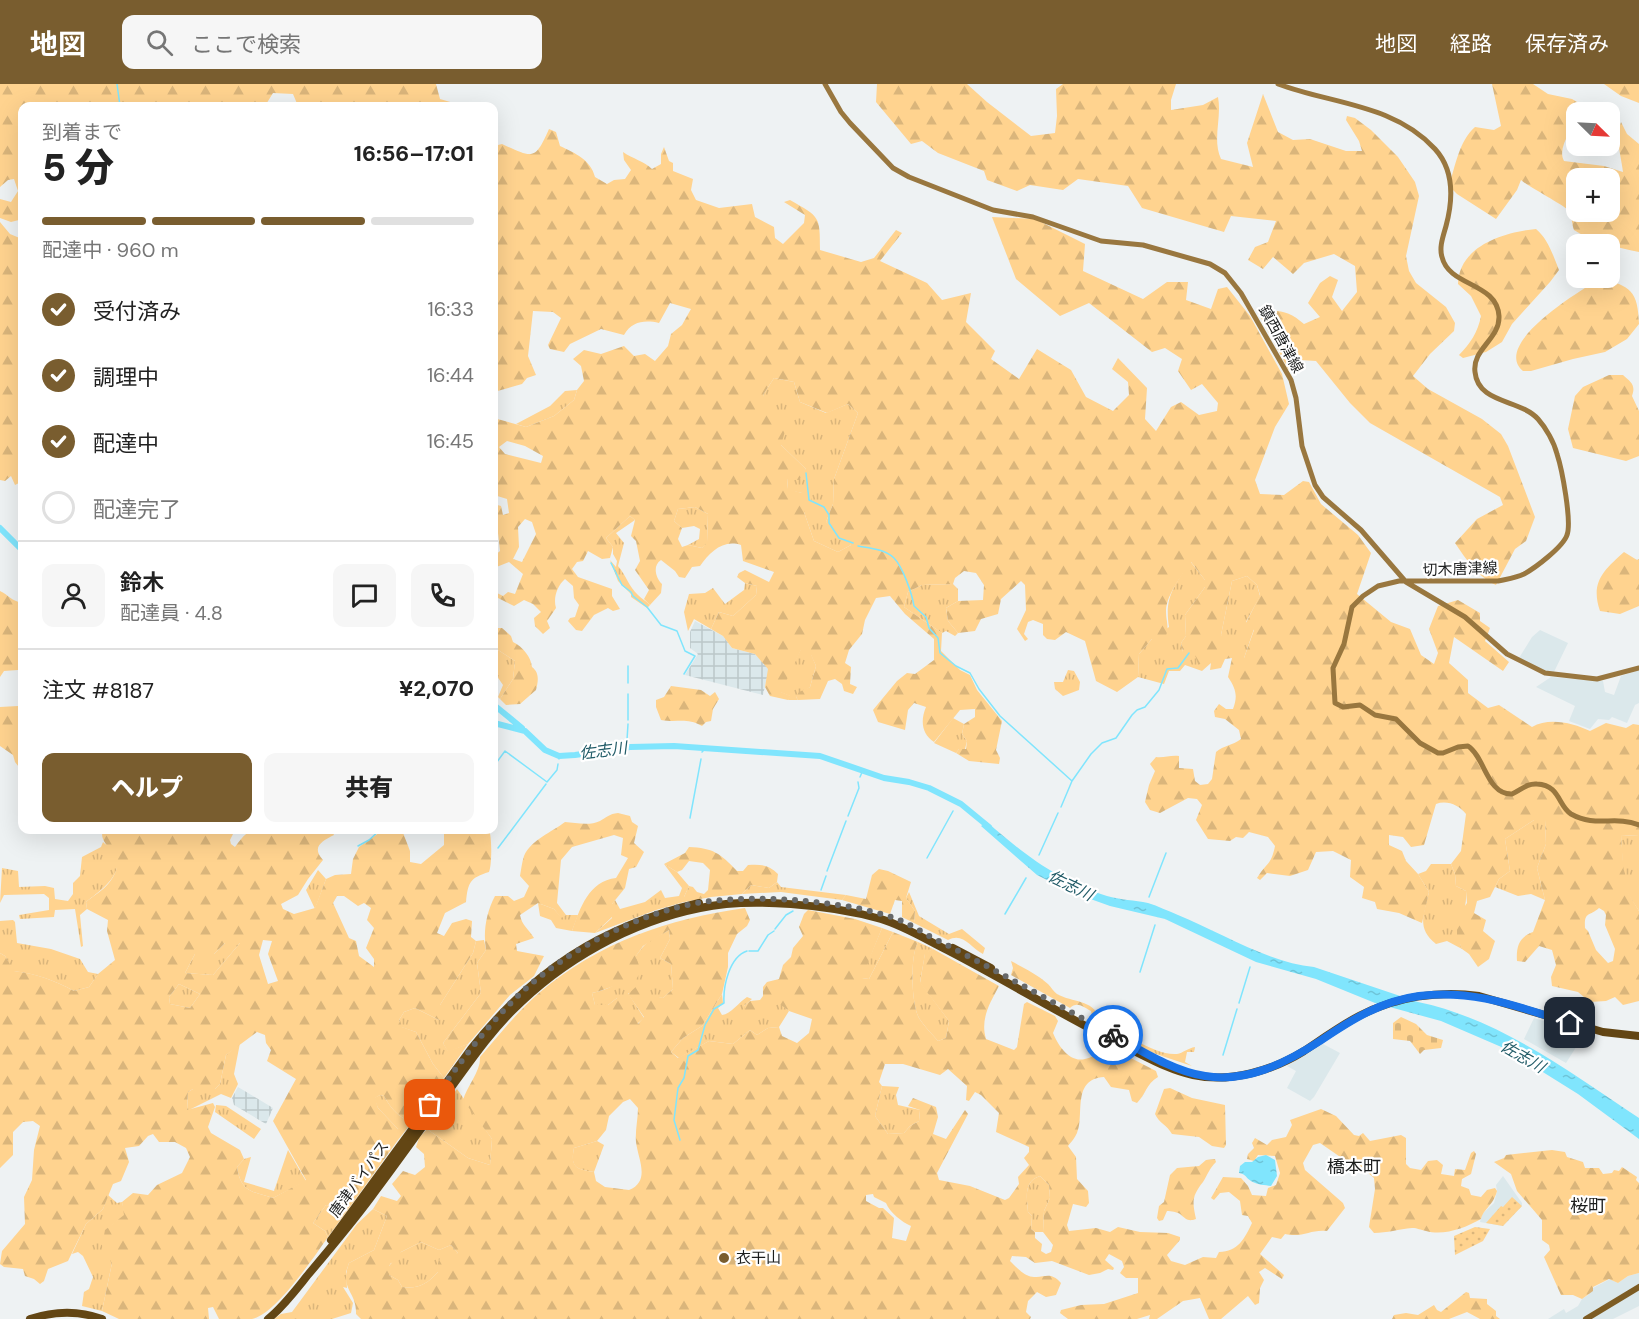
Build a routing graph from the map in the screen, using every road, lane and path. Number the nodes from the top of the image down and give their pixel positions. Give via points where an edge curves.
1 (825, 84) edge
2 (1278, 84) edge
3 (1406, 582) junction
4 (1639, 668) edge
5 (1639, 825) edge
6 (1639, 1036) edge
7 (1639, 1287) edge
8 (30, 1319) edge
9 (50, 1319) edge
10 (86, 1319) edge
11 (102, 1319) edge
12 (268, 1319) edge
13 (1586, 1319) edge

1 - 3 main road, 鎮西唐津線 via 850,123 893,168 909,177 993,210 1033,217 1101,241 1143,245 1210,264 1225,273 1241,293 1291,381 1302,446 1315,485
2 - 3 main road, 切木唐津線 via 1383,114 1400,122 1437,151 1446,166 1451,193 1441,244 1443,261 1454,275 1491,297 1499,315 1494,333 1476,358 1477,381 1486,393 1537,418 1558,454 1568,533 1533,568 1498,581
3 - 4 main road, 鎮西唐津線 via 1465,617 1507,654 1545,673 1597,679
3 - 5 main road, 切木唐津線 via 1378,586 1352,607 1344,644 1333,668 1337,705 1360,705 1376,715 1396,719 1420,743 1437,753 1468,746 1477,754 1495,787 1507,794 1528,784 1543,785 1557,794 1568,812 1575,815
6 - 12 highway, 唐津バイパス via 1603,1032 1479,996 1418,996 1372,1010 1280,1064 1228,1077 1197,1077 1118,1043 897,924 840,910 803,906 730,904 697,908 612,939 566,966 524,1000 490,1035 350,1224
7 - 13 main road
8 - 11 highway via 69,1312
9 - 10 highway

